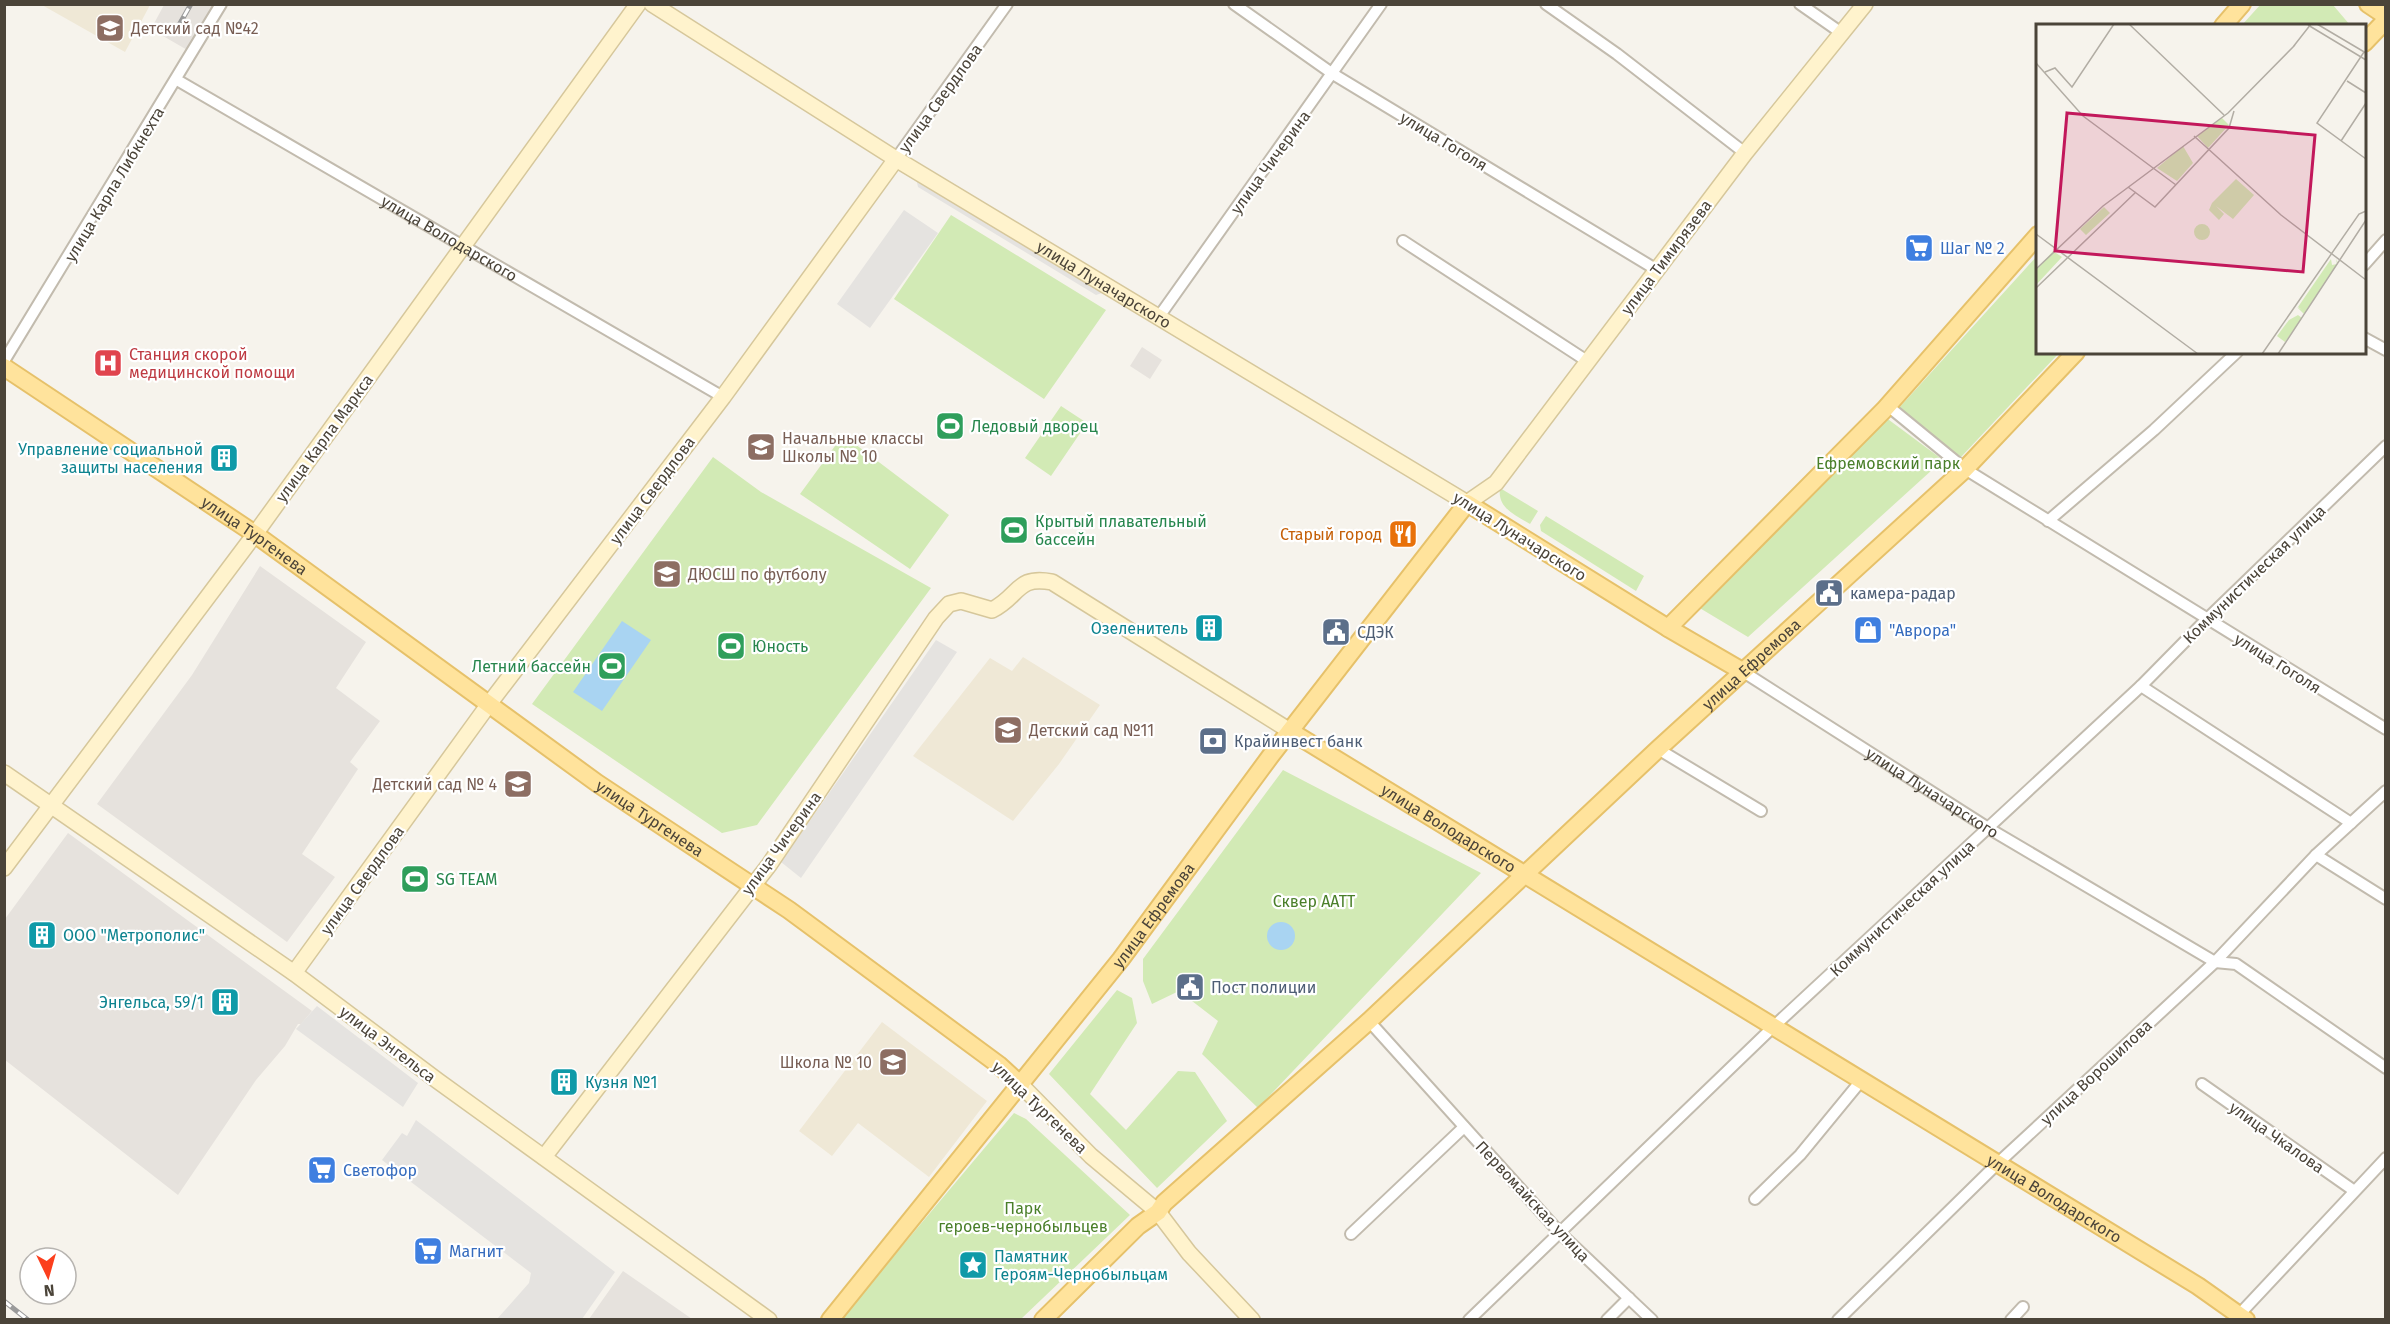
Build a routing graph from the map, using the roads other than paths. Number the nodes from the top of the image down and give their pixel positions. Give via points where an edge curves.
1 (221, 4) edge
2 (638, 4) edge
3 (652, 4) edge
4 (1007, 4) edge
5 (1234, 4) edge
6 (1381, 4) edge
7 (1546, 4) edge
8 (1800, 4) edge
9 (1865, 4) edge
10 (2242, 4) edge
11 (2368, 4) edge
12 (2385, 18) edge
13 (2225, 24) edge
14 (1843, 34) junction
15 (2366, 41) edge
16 (1333, 74) junction
17 (177, 80) junction
18 (1745, 153) junction
19 (896, 159) junction
20 (2036, 236) edge
21 (2385, 240) edge
22 (1403, 241) dead end
23 (464, 244) junction
24 (2366, 263) edge
25 (1657, 270) junction
26 (1158, 318) junction
27 (2366, 339) edge
28 (2385, 350) edge
29 (2074, 354) edge
30 (2235, 354) edge
31 (4, 361) edge
32 (1587, 361) junction
33 (4, 367) edge
34 (723, 397) junction
35 (1888, 406) junction
36 (2385, 446) edge
37 (1965, 469) junction
38 (1467, 504) junction
39 (2048, 520) junction
40 (255, 534) junction
41 (1036, 579) joint
42 (2207, 619) junction
43 (1668, 628) junction
44 (1742, 671) junction
45 (2141, 686) junction
46 (489, 704) junction
47 (2385, 729) edge
48 (1290, 731) junction
49 (1658, 749) junction
50 (4, 773) edge
51 (2385, 791) edge
52 (52, 804) junction
53 (1761, 811) dead end
54 (2351, 823) junction
55 (1988, 828) junction
56 (2316, 855) junction
57 (4, 868) edge
58 (1526, 876) junction
59 (751, 885) junction
60 (2385, 899) edge
61 (2216, 962) junction
62 (294, 973) junction
63 (1369, 1021) junction
64 (1772, 1028) junction
65 (2385, 1068) edge
66 (1860, 1082) junction
67 (2202, 1084) dead end
68 (1021, 1085) junction
69 (1464, 1127) junction
70 (544, 1157) junction
71 (2385, 1158) edge
72 (1997, 1164) junction
73 (2353, 1190) junction
74 (1755, 1198) dead end
75 (1158, 1212) junction
76 (1560, 1233) junction
77 (1352, 1234) dead end
78 (1629, 1298) junction
79 (2023, 1307) dead end
80 (2240, 1318) edge
81 (769, 1320) edge
82 (830, 1320) edge
83 (1043, 1320) edge
84 (1252, 1320) edge
85 (1469, 1320) edge
86 (1607, 1320) edge
87 (1652, 1320) edge
88 (1838, 1320) edge
89 (2011, 1320) edge

1 - 17 street, улица Карла Либкнехта
2 - 23 street, улица Карла Маркса
3 - 19 street, улица Луначарского
4 - 19 street, улица Свердлова
5 - 16 street, улица Гоголя
6 - 16 street, улица Чичерина
7 - 18 street
8 - 14 street
9 - 14 street, улица Тимирязева
10 - 13 main road
11 - 12 main road
12 - 15 main road
14 - 18 street, улица Тимирязева
16 - 25 street, улица Гоголя
16 - 26 street, улица Чичерина
17 - 23 street, улица Володарского
17 - 31 street, улица Карла Либкнехта
18 - 25 street, улица Тимирязева
19 - 26 street, улица Луначарского
19 - 34 street, улица Свердлова
20 - 35 main road
21 - 24 street
22 - 32 street
23 - 34 street, улица Володарского
23 - 40 street, улица Карла Маркса
25 - 32 street, улица Тимирязева
26 - 38 street, улица Луначарского
27 - 28 street
29 - 37 main road, улица Ефремова
30 - 39 street via 2154,430
32 - 38 street, улица Тимирязева via 1496,483
33 - 40 main road, улица Тургенева
34 - 46 street, улица Свердлова
35 - 37 street, улица Гоголя
35 - 43 main road
36 - 42 street, Коммунистическая улица
37 - 39 street, улица Гоголя
37 - 44 main road, улица Ефремова
38 - 43 main road, улица Луначарского
38 - 48 main road, улица Ефремова
39 - 42 street, улица Гоголя
40 - 46 main road, улица Тургенева
40 - 52 street, улица Карла Маркса
41 - 48 street, улица Володарского via 1052,582
41 - 59 street, улица Чичерина via 1023,583 1004,604 992,610 961,601 949,604 769,865
42 - 45 street, Коммунистическая улица
42 - 47 street, улица Гоголя
43 - 44 main road, улица Луначарского
44 - 49 main road, улица Ефремова
44 - 55 street, улица Луначарского
45 - 54 street
45 - 55 street, Коммунистическая улица
46 - 59 main road, улица Тургенева via 597,783
46 - 62 street, улица Свердлова
48 - 58 main road, улица Володарского
48 - 68 main road, улица Ефремова via 1121,959
49 - 53 street
49 - 58 main road, улица Ефремова
50 - 52 street, улица Энгельса
51 - 54 street, улица Ворошилова
52 - 57 street, улица Карла Маркса
52 - 62 street, улица Энгельса
54 - 56 street, улица Ворошилова
55 - 61 street, улица Луначарского
55 - 64 street, Коммунистическая улица
56 - 60 street
56 - 61 street, улица Ворошилова
58 - 63 main road, улица Ефремова
58 - 64 main road, улица Володарского
59 - 68 main road, улица Тургенева via 875,972
59 - 70 street, улица Чичерина
61 - 65 street, улица Луначарского via 2235,964
61 - 72 street, улица Ворошилова
62 - 70 street, улица Энгельса
63 - 69 street, Первомайская улица
63 - 75 main road, улица Ефремова
64 - 66 main road, улица Володарского
64 - 76 street, Коммунистическая улица
66 - 72 main road, улица Володарского
66 - 74 street via 1800,1155
67 - 73 street, улица Чкалова
68 - 75 street, улица Тургенева via 1091,1156
68 - 82 main road, улица Ефремова
69 - 76 street, Первомайская улица
69 - 77 street, Первомайская улица
70 - 81 street, улица Энгельса
71 - 73 street
72 - 80 main road, улица Володарского
72 - 88 street, улица Ворошилова
73 - 80 street
75 - 83 main road, улица Ефремова via 1138,1226
75 - 84 street, улица Тургенева via 1189,1253
76 - 78 street, Первомайская улица
76 - 85 street, Коммунистическая улица
78 - 86 street
78 - 87 street, Первомайская улица
79 - 89 street

